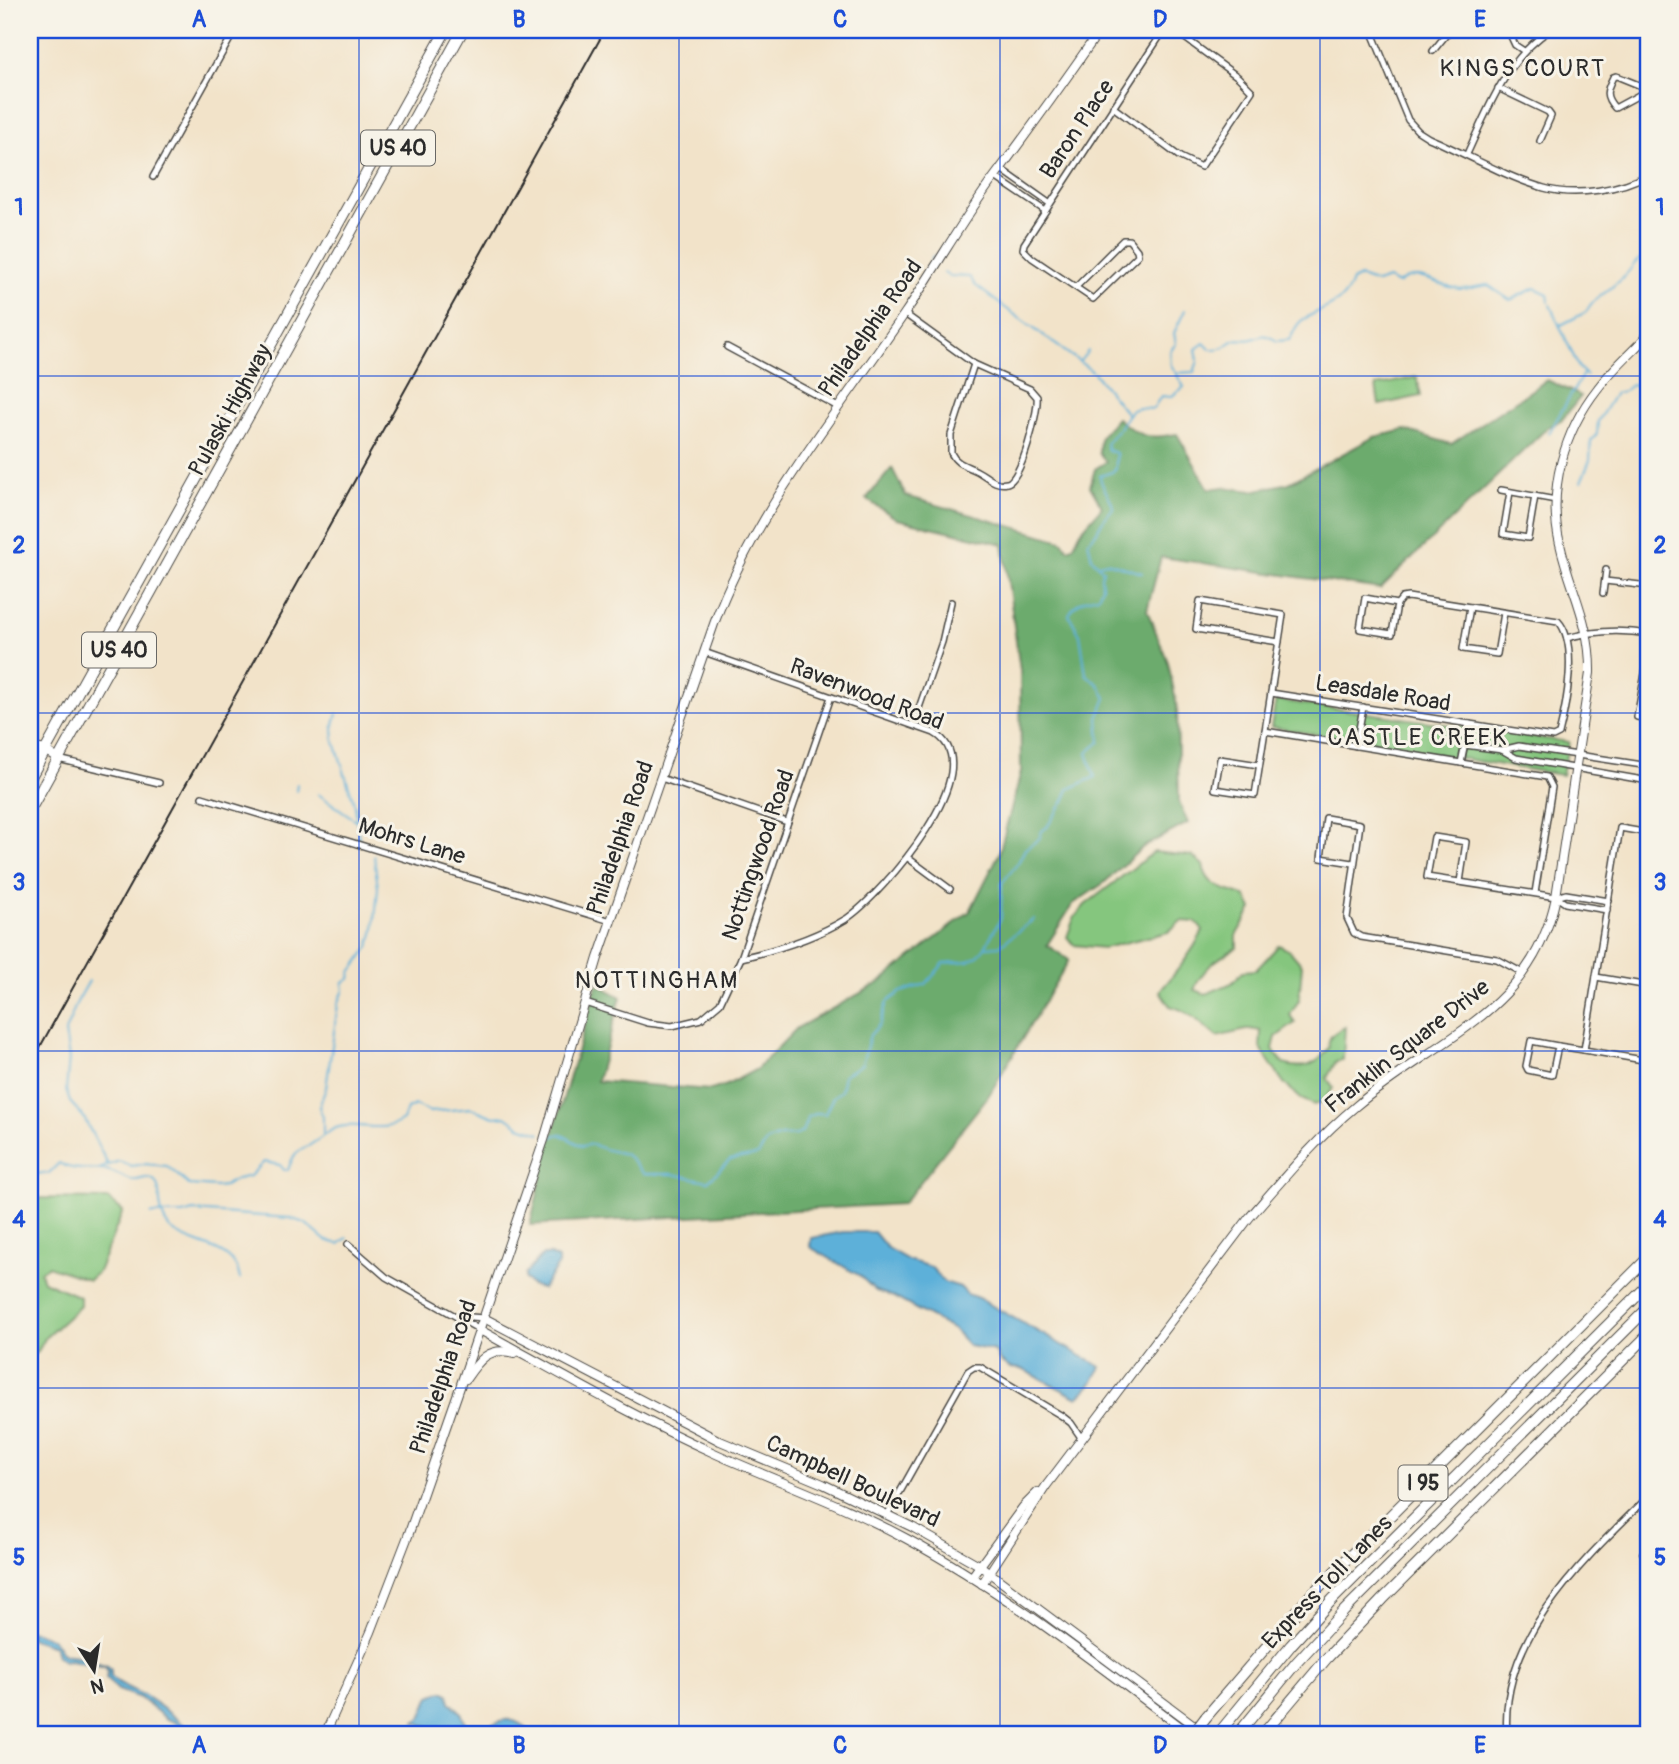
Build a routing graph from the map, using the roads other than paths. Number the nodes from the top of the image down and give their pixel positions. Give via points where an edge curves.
1 (236, 30) edge
2 (446, 30) edge
3 (463, 30) edge
4 (1100, 30) edge
5 (1164, 30) edge
6 (1174, 30) edge
7 (1371, 30) edge
8 (1450, 30) edge
9 (1508, 30) edge
10 (1550, 30) edge
11 (1433, 51) dead end
12 (1524, 51) junction
13 (1498, 88) junction
14 (1648, 88) edge
15 (1113, 107) junction
16 (1540, 141) dead end
17 (1467, 154) junction
18 (1001, 169) junction
19 (1649, 174) edge
20 (153, 177) dead end
21 (995, 177) junction
22 (1049, 203) junction
23 (1044, 210) junction
24 (1076, 287) junction
25 (905, 314) junction
26 (1649, 334) edge
27 (727, 347) dead end
28 (974, 364) junction
29 (838, 407) junction
30 (1501, 491) dead end
31 (1510, 492) junction
32 (1535, 496) junction
33 (1556, 500) junction
34 (1606, 570) dead end
35 (1605, 581) junction
36 (1649, 586) edge
37 (1603, 593) dead end
38 (951, 602) dead end
39 (1397, 604) junction
40 (1470, 607) junction
41 (1504, 613) junction
42 (1587, 632) junction
43 (1649, 634) edge
44 (1567, 638) junction
45 (1279, 642) junction
46 (704, 652) junction
47 (1649, 652) edge
48 (1271, 693) junction
49 (831, 697) junction
50 (1363, 708) junction
51 (1649, 719) edge
52 (1469, 724) junction
53 (914, 725) junction
54 (1265, 731) junction
55 (1465, 744) junction
56 (1356, 746) junction
57 (30, 747) edge
58 (45, 750) junction
59 (1502, 750) junction
60 (1578, 755) junction
61 (58, 759) junction
62 (1461, 763) junction
63 (1259, 765) junction
64 (1649, 766) edge
65 (1576, 769) junction
66 (30, 778) edge
67 (661, 778) junction
68 (1649, 781) edge
69 (159, 783) dead end
70 (202, 797) dead end
71 (30, 810) edge
72 (787, 822) junction
73 (1649, 833) edge
74 (908, 858) junction
75 (1353, 863) junction
76 (1460, 882) junction
77 (950, 889) dead end
78 (1535, 893) junction
79 (1556, 897) junction
80 (1609, 901) junction
81 (1607, 909) junction
82 (611, 921) junction
83 (741, 958) junction
84 (1523, 973) junction
85 (1596, 977) junction
86 (1649, 986) edge
87 (585, 1003) junction
88 (1558, 1046) junction
89 (1584, 1050) junction
90 (1649, 1061) edge
91 (348, 1244) dead end
92 (1649, 1257) edge
93 (1649, 1284) edge
94 (1649, 1307) edge
95 (455, 1315) junction
96 (484, 1318) junction
97 (480, 1331) junction
98 (1649, 1334) edge
99 (530, 1357) junction
100 (460, 1387) junction
101 (1082, 1439) junction
102 (1046, 1486) junction
103 (1649, 1496) edge
104 (887, 1515) junction
105 (1643, 1553) dead end
106 (1649, 1560) edge
107 (979, 1565) junction
108 (989, 1572) junction
109 (971, 1578) junction
110 (982, 1584) junction
111 (1220, 1732) edge
112 (325, 1734) edge
113 (1191, 1734) edge
114 (1206, 1734) edge
115 (1238, 1734) edge
116 (1263, 1734) edge
117 (1507, 1734) edge

1 - 20 street
2 - 58 highway, Pulaski Highway / US 40
3 - 61 highway, Pulaski Highway / US 40
4 - 18 main road, Philadelphia Road
5 - 15 street, Baron Place
6 - 15 street via 1252,91 1201,167 1180,157
7 - 17 street via 1413,126
8 - 11 street
9 - 12 street
10 - 12 street
12 - 13 street
13 - 16 street via 1548,112
13 - 17 street
14 - 14 street via 1613,77 1606,97 1615,108
15 - 22 street, Baron Place
17 - 19 street via 1556,191 1619,187
18 - 21 main road, Philadelphia Road
18 - 22 street
21 - 23 street
21 - 25 main road, Philadelphia Road
22 - 23 street, Baron Place
23 - 24 street, Baron Place via 1023,249
24 - 24 street via 1093,299 1138,255 1137,250 1123,240
25 - 28 street
25 - 29 main road, Philadelphia Road
26 - 33 main road, Franklin Square Drive via 1607,377 1578,419 1561,463
27 - 29 street
28 - 28 street via 1030,389 1037,397 1021,465 1014,480 1006,484 960,464 951,453 951,435
29 - 46 main road, Philadelphia Road via 746,551
30 - 31 street
31 - 32 street
31 - 32 street via 1503,534 1528,538
32 - 33 street
33 - 42 main road, Franklin Square Drive via 1560,544
34 - 35 street
35 - 36 street
35 - 37 street
38 - 53 street
39 - 39 street via 1365,598 1360,629 1392,634
39 - 40 street via 1408,597
40 - 41 street
40 - 41 street via 1463,649 1474,651 1497,654
41 - 44 street via 1558,621
42 - 43 street
42 - 44 street
42 - 60 main road, Franklin Square Drive via 1590,673
44 - 52 street, Leasdale Road via 1569,667 1559,734 1553,737
45 - 45 street via 1196,629 1200,601 1283,615
45 - 48 street
46 - 49 street, Ravenwood Road
46 - 67 main road, Philadelphia Road
47 - 51 street via 1637,717
48 - 50 street, Leasdale Road
48 - 54 street
49 - 53 street, Ravenwood Road
49 - 72 street, Nottingwood Road
50 - 52 street, Leasdale Road
50 - 56 street
52 - 55 street
53 - 74 street, Ravenwood Road via 940,737 953,760 939,807
54 - 56 street
54 - 63 street
55 - 59 street
55 - 62 street
56 - 62 street
57 - 58 main road
58 - 61 main road
58 - 66 highway, Pulaski Highway / US 40
59 - 60 street via 1519,746
59 - 65 street via 1516,758
60 - 64 street
60 - 65 main road, Franklin Square Drive
61 - 69 street
61 - 71 highway, Pulaski Highway / US 40
62 - 78 street via 1547,777 1552,782
63 - 63 street via 1220,759 1215,789 1255,795
65 - 68 street
65 - 79 main road, Franklin Square Drive
67 - 72 street
67 - 82 main road, Philadelphia Road
70 - 82 street, Mohrs Lane
72 - 83 street, Nottingwood Road
73 - 80 street via 1620,828
74 - 77 street
74 - 83 street, Ravenwood Road via 846,918 793,943
75 - 75 street via 1360,824 1326,818 1321,858
75 - 84 street via 1347,918 1354,933 1497,959
76 - 76 street via 1466,842 1434,837 1427,877
76 - 78 street
78 - 79 street
79 - 80 street via 1566,894
79 - 81 street via 1564,903
79 - 84 main road, Franklin Square Drive via 1542,940
80 - 81 street
81 - 85 street
82 - 87 main road, Philadelphia Road
83 - 87 street, Nottingwood Road via 720,1003 694,1022 662,1026
84 - 101 main road, Franklin Square Drive via 1485,1014 1385,1083 1306,1153 1249,1218
85 - 86 street
85 - 89 street
87 - 96 main road, Philadelphia Road
88 - 88 street via 1531,1041 1525,1066 1552,1075
88 - 89 street
89 - 90 street
91 - 95 street, Campbell Boulevard via 386,1277
92 - 113 highway, I 95, bridge via 1311,1595
93 - 111 highway, Express Toll Lanes via 1332,1600
94 - 115 highway, Express Toll Lanes via 1344,1611
95 - 96 street, Campbell Boulevard
95 - 97 street, Campbell Boulevard
96 - 97 main road, Philadelphia Road
96 - 104 main road, Campbell Boulevard via 720,1441
97 - 99 main road, Campbell Boulevard
97 - 100 main road, Philadelphia Road
98 - 116 highway, I 95 via 1327,1658
99 - 100 main road via 505,1350 488,1353
99 - 109 main road, Campbell Boulevard via 705,1449 851,1510
100 - 112 main road, Philadelphia Road via 371,1632
101 - 102 main road, Franklin Square Drive
101 - 104 street via 1062,1416 974,1367
102 - 107 main road, Franklin Square Drive via 1023,1507
102 - 108 main road, Franklin Square Drive
103 - 117 street via 1576,1569 1547,1608 1511,1683
104 - 107 main road, Campbell Boulevard
105 - 106 street
107 - 108 main road, Campbell Boulevard
107 - 109 main road, Franklin Square Drive
108 - 110 main road, Franklin Square Drive
108 - 114 main road, Campbell Boulevard
109 - 110 main road, Campbell Boulevard
110 - 113 main road, Campbell Boulevard

